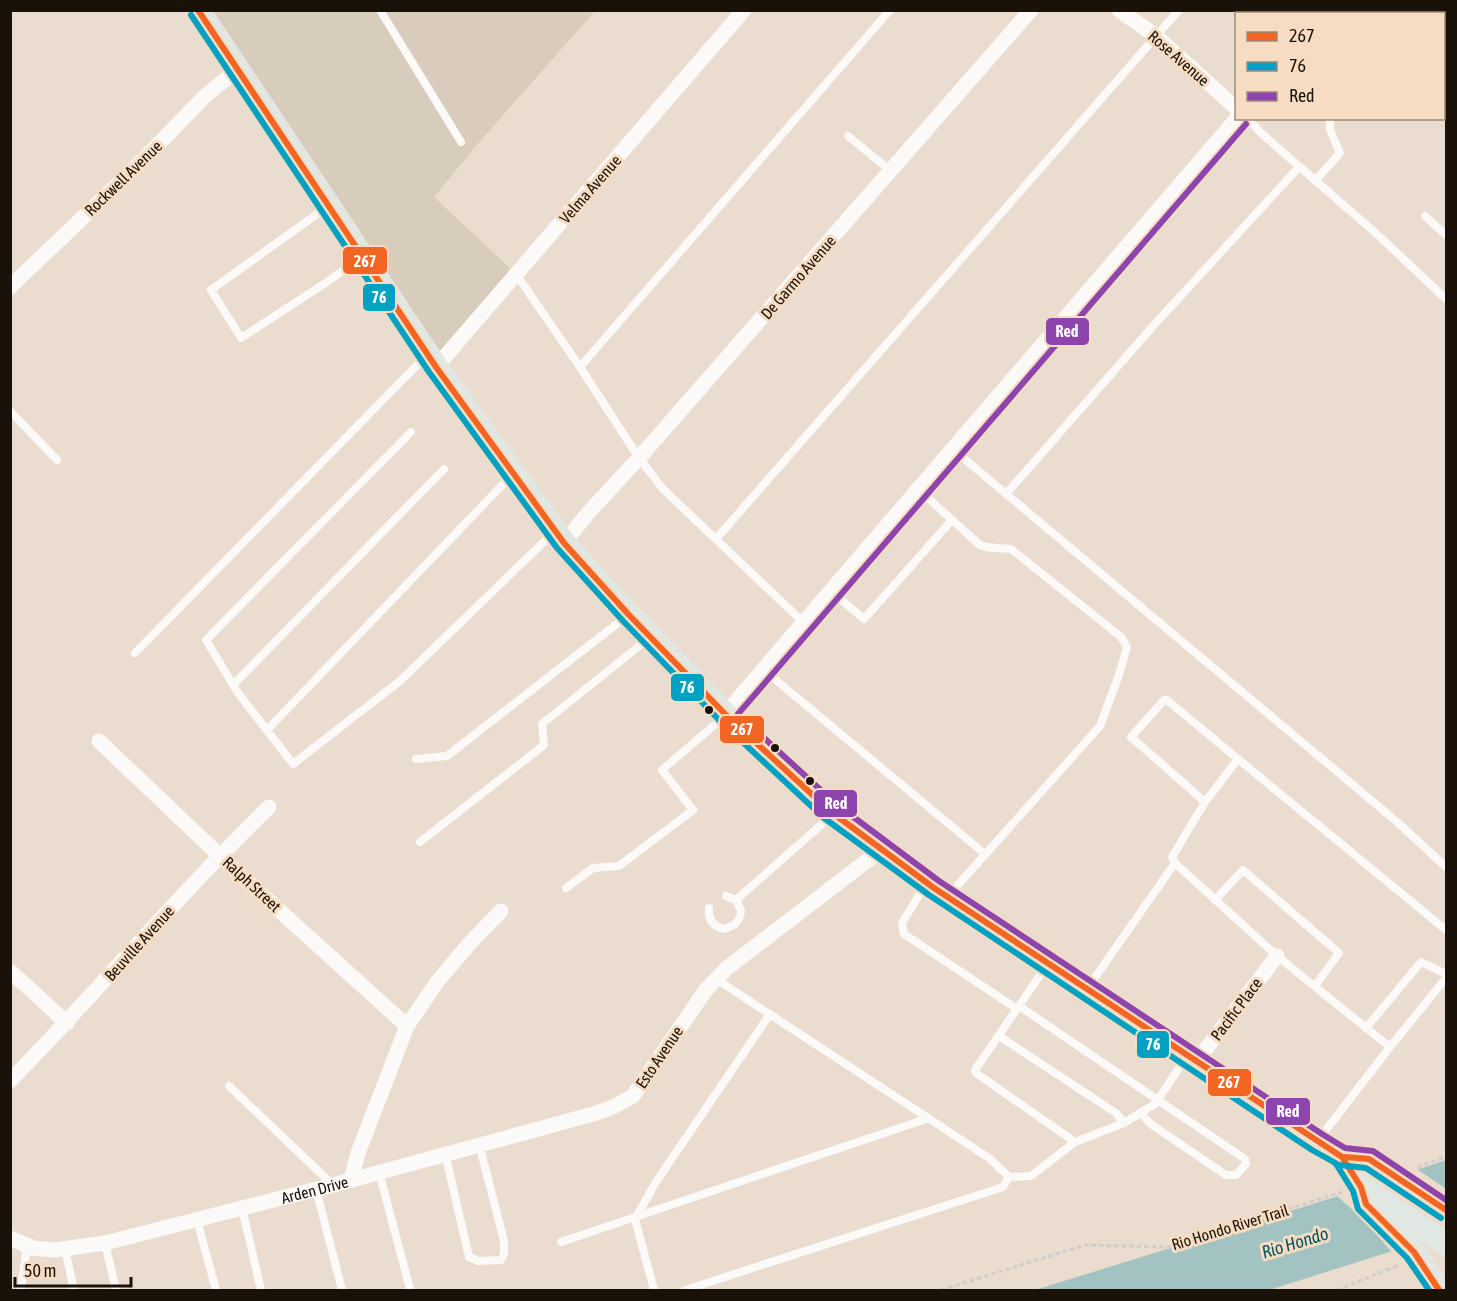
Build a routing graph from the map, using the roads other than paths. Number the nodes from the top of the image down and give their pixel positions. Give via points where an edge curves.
1 (198, 10) edge
2 (380, 10) edge
3 (744, 10) edge
4 (890, 10) edge
5 (1031, 10) edge
6 (1119, 10) edge
7 (1179, 10) edge
8 (1156, 36) junction
9 (237, 70) junction
10 (1235, 107) edge
11 (1237, 120) edge
12 (1249, 120) edge
13 (1330, 120) edge
14 (848, 136) dead end
15 (461, 142) dead end
16 (1299, 167) junction
17 (891, 171) junction
18 (1315, 181) junction
19 (328, 206) junction
20 (1425, 216) dead end
21 (1446, 235) edge
22 (362, 257) junction
23 (516, 274) junction
24 (10, 287) edge
25 (1446, 299) edge
26 (432, 361) junction
27 (580, 367) junction
28 (10, 411) edge
29 (411, 432) dead end
30 (955, 451) junction
31 (639, 458) junction
32 (57, 460) dead end
33 (444, 470) dead end
34 (513, 473) junction
35 (920, 491) junction
36 (1006, 494) junction
37 (952, 520) junction
38 (560, 537) junction
39 (716, 539) junction
40 (832, 592) junction
41 (628, 615) junction
42 (805, 624) junction
43 (650, 637) junction
44 (135, 653) dead end
45 (765, 671) junction
46 (233, 685) junction
47 (726, 715) junction
48 (267, 730) junction
49 (99, 741) dead end
50 (416, 759) dead end
51 (1238, 759) junction
52 (1205, 802) junction
53 (269, 807) dead end
54 (834, 814) junction
55 (420, 842) dead end
56 (882, 850) junction
57 (220, 854) junction
58 (985, 854) junction
59 (1175, 863) junction
60 (1446, 867) edge
61 (927, 883) junction
62 (566, 888) dead end
63 (726, 896) dead end
64 (947, 897) junction
65 (736, 900) junction
66 (1215, 900) junction
67 (709, 908) dead end
68 (501, 911) dead end
69 (1446, 930) edge
70 (1277, 956) junction
71 (1048, 964) junction
72 (10, 971) edge
73 (1446, 976) edge
74 (716, 979) junction
75 (1315, 986) junction
76 (1087, 990) junction
77 (1018, 1008) junction
78 (770, 1014) junction
79 (67, 1023) junction
80 (408, 1026) junction
81 (1366, 1028) junction
82 (999, 1036) junction
83 (1390, 1047) junction
84 (1191, 1059) junction
85 (10, 1081) edge
86 (229, 1086) dead end
87 (1158, 1099) junction
88 (1140, 1113) junction
89 (929, 1118) junction
90 (1124, 1123) junction
91 (1076, 1142) junction
92 (1317, 1142) junction
93 (479, 1144) junction
94 (446, 1154) junction
95 (1342, 1157) junction
96 (380, 1172) junction
97 (1009, 1177) junction
98 (351, 1180) junction
99 (333, 1185) junction
100 (316, 1189) junction
101 (1353, 1189) junction
102 (242, 1208) junction
103 (1446, 1210) edge
104 (635, 1219) junction
105 (197, 1220) junction
106 (10, 1238) edge
107 (561, 1242) dead end
108 (105, 1243) junction
109 (1446, 1244) edge
110 (27, 1246) junction
111 (65, 1249) junction
112 (410, 1289) dead end
113 (21, 1290) edge
114 (74, 1290) edge
115 (116, 1290) edge
116 (216, 1290) edge
117 (261, 1290) edge
118 (342, 1290) edge
119 (654, 1290) edge
120 (685, 1290) edge
121 (1438, 1290) edge

1 - 9 main road
2 - 15 lane
3 - 23 street, Velma Avenue
4 - 27 lane
5 - 17 street, De Garmo Avenue
6 - 8 street, Rose Avenue
7 - 8 lane
8 - 10 street, Rose Avenue
8 - 39 lane
9 - 19 main road
9 - 24 street, Rockwell Avenue via 205,96
11 - 30 street
12 - 16 lane
13 - 18 lane via 1340,153
14 - 17 lane
16 - 18 lane
16 - 36 lane
17 - 31 street, De Garmo Avenue
18 - 25 lane
19 - 22 main road
19 - 22 lane via 211,290 241,338
20 - 21 lane
22 - 26 main road
23 - 26 street, Velma Avenue
23 - 27 lane
26 - 34 main road
26 - 44 lane
27 - 31 lane
28 - 32 lane
29 - 46 lane via 206,640
30 - 35 street
30 - 36 lane
31 - 38 street, De Garmo Avenue
31 - 39 lane via 663,489
33 - 46 lane
34 - 38 main road
34 - 48 lane
35 - 37 lane
35 - 40 street
36 - 60 lane
37 - 40 lane via 864,619
37 - 58 lane via 988,549 1011,549 1121,637 1127,647 1100,726
38 - 41 main road
38 - 48 lane via 400,681 293,764
39 - 42 lane
40 - 42 street
41 - 43 main road
41 - 50 lane via 447,756
42 - 45 street
43 - 47 main road
43 - 55 lane via 542,724 544,745
45 - 47 street
45 - 58 lane
46 - 48 lane
47 - 54 main road
47 - 62 lane via 662,770 693,810 619,866 593,868
49 - 57 street, Ralph Street
51 - 52 lane
51 - 52 lane via 1167,700 1132,735
51 - 69 lane
52 - 59 lane via 1172,857
53 - 57 street, Beuville Avenue
54 - 56 main road
54 - 65 lane
56 - 61 main road
56 - 74 street, Esto Avenue via 752,947
57 - 79 street, Beuville Avenue
57 - 80 street, Ralph Street
58 - 64 lane
59 - 66 lane
59 - 76 lane
61 - 64 main road
61 - 77 lane via 902,923 904,934
63 - 65 lane
64 - 71 main road
65 - 67 lane via 741,916 729,928 713,924
66 - 70 lane
66 - 75 lane via 1243,870 1339,953
68 - 80 street, Arden Drive via 437,982
70 - 75 lane
70 - 84 street, Pacific Place
71 - 76 main road
71 - 77 lane
72 - 79 street
73 - 81 lane via 1421,962
73 - 83 lane
74 - 78 lane
74 - 93 street, Esto Avenue via 633,1096 597,1113
75 - 81 lane
76 - 84 main road
77 - 82 lane
77 - 87 lane
78 - 89 lane
78 - 104 lane
79 - 85 street, Beuville Avenue
80 - 98 street, Arden Drive
81 - 83 lane
82 - 90 lane via 1116,1113
82 - 91 lane via 976,1073
83 - 92 lane
84 - 87 lane
84 - 92 main road
86 - 99 lane
87 - 88 lane
87 - 88 lane via 1245,1159 1246,1164 1236,1175 1226,1175
88 - 90 lane
89 - 97 lane via 989,1158
89 - 104 lane
90 - 91 lane
91 - 97 lane via 1031,1176
92 - 95 main road
93 - 94 street, Esto Avenue
93 - 94 lane via 504,1241 501,1260 478,1261 469,1257
94 - 96 street, Esto Avenue
95 - 101 main road
95 - 103 main road via 1369,1159
96 - 98 street, Esto Avenue
96 - 112 lane
97 - 120 lane via 1003,1187
98 - 99 street, Arden Drive
99 - 100 street, Arden Drive
100 - 102 street, Arden Drive
100 - 118 lane
101 - 109 main road
101 - 121 main road via 1414,1252
102 - 105 street, Arden Drive
102 - 117 lane
104 - 107 lane
104 - 119 lane
105 - 108 street, Arden Drive
105 - 116 lane
106 - 110 street, Arden Drive
108 - 111 street, Arden Drive
108 - 115 lane
110 - 111 street, Arden Drive
110 - 113 lane
111 - 114 lane

